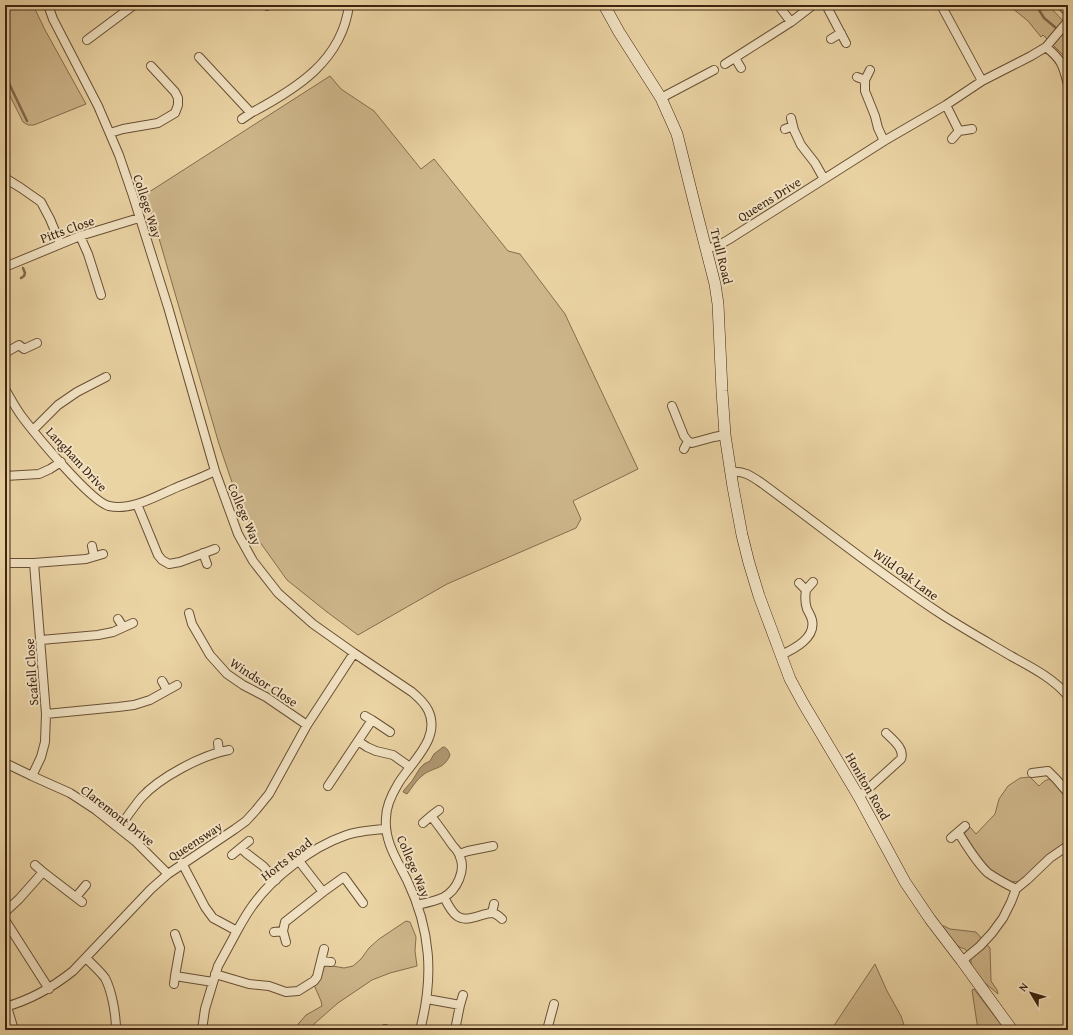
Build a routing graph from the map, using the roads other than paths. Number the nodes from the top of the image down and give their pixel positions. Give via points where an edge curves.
1 (48, 5) edge
2 (134, 5) edge
3 (349, 5) edge
4 (604, 5) edge
5 (778, 5) edge
6 (813, 5) edge
7 (826, 5) edge
8 (942, 5) edge
9 (1061, 5) edge
10 (1068, 12) edge
11 (791, 22) junction
12 (1066, 23) edge
13 (841, 33) junction
14 (95, 34) junction
15 (831, 39) dead end
16 (87, 40) dead end
17 (101, 42) dead end
18 (846, 43) dead end
19 (1046, 46) junction
20 (199, 57) dead end
21 (735, 58) junction
22 (213, 59) dead end
23 (725, 64) dead end
24 (206, 65) junction
25 (151, 66) dead end
26 (741, 68) dead end
27 (714, 70) dead end
28 (870, 70) dead end
29 (982, 81) junction
30 (1068, 85) edge
31 (660, 98) junction
32 (946, 105) junction
33 (250, 113) junction
34 (242, 119) dead end
35 (785, 129) dead end
36 (972, 129) dead end
37 (959, 131) junction
38 (110, 133) junction
39 (952, 139) dead end
40 (884, 141) junction
41 (5, 178) edge
42 (824, 179) junction
43 (139, 218) junction
44 (80, 236) junction
45 (60, 243) junction
46 (706, 249) junction
47 (5, 267) edge
48 (101, 295) dead end
49 (37, 343) dead end
50 (5, 353) edge
51 (106, 377) dead end
52 (6, 390) edge
53 (672, 406) dead end
54 (32, 430) junction
55 (725, 435) junction
56 (688, 442) junction
57 (684, 449) dead end
58 (61, 462) junction
59 (215, 471) junction
60 (731, 472) junction
61 (5, 476) edge
62 (137, 504) junction
63 (742, 535) joint
64 (92, 546) dead end
65 (216, 549) dead end
66 (203, 553) junction
67 (103, 554) dead end
68 (94, 556) junction
69 (34, 563) junction
70 (5, 564) edge
71 (207, 564) dead end
72 (813, 582) dead end
73 (799, 583) dead end
74 (806, 590) junction
75 (189, 613) dead end
76 (118, 619) dead end
77 (132, 623) dead end
78 (123, 628) junction
79 (41, 640) junction
80 (354, 653) junction
81 (781, 654) junction
82 (162, 681) dead end
83 (177, 685) dead end
84 (168, 690) junction
85 (1068, 696) edge
86 (46, 714) junction
87 (307, 725) junction
88 (390, 732) dead end
89 (886, 733) dead end
90 (358, 741) junction
91 (218, 743) dead end
92 (229, 750) dead end
93 (219, 752) junction
94 (5, 763) edge
95 (410, 768) junction
96 (1032, 773) dead end
97 (32, 776) junction
98 (328, 786) dead end
99 (1068, 793) edge
100 (859, 797) junction
101 (439, 810) dead end
102 (431, 816) junction
103 (423, 823) dead end
104 (965, 826) dead end
105 (119, 828) junction
106 (386, 829) junction
107 (249, 841) dead end
108 (1068, 844) edge
109 (493, 846) dead end
110 (241, 848) junction
111 (459, 854) junction
112 (232, 855) dead end
113 (300, 860) junction
114 (182, 863) junction
115 (35, 866) dead end
116 (43, 872) junction
117 (168, 874) junction
118 (276, 880) junction
119 (86, 885) dead end
120 (1016, 889) junction
121 (323, 892) junction
122 (444, 897) junction
123 (363, 904) dead end
124 (494, 904) dead end
125 (418, 905) junction
126 (5, 912) edge
127 (492, 913) junction
128 (502, 919) dead end
129 (5, 920) edge
130 (237, 931) junction
131 (283, 931) junction
132 (274, 932) dead end
133 (175, 934) dead end
134 (286, 942) dead end
135 (324, 949) dead end
136 (86, 958) junction
137 (322, 961) junction
138 (962, 961) junction
139 (331, 962) dead end
140 (214, 978) junction
141 (49, 989) junction
142 (463, 995) dead end
143 (427, 999) junction
144 (554, 1004) dead end
145 (460, 1005) junction
146 (6, 1007) edge
147 (14, 1030) edge
148 (116, 1030) edge
149 (202, 1030) edge
150 (420, 1030) edge
151 (455, 1030) edge
152 (547, 1030) edge
153 (1012, 1030) edge

1 - 38 street, College Way
2 - 14 street
3 - 33 street via 348,18 341,35 331,53 316,70 292,89
4 - 31 street, Trull Road
5 - 11 street
6 - 11 street
7 - 13 street
8 - 29 street
9 - 10 street
11 - 21 street
12 - 19 street, Queens Drive
13 - 15 street
13 - 18 street
14 - 16 street
14 - 17 street
19 - 29 street, Queens Drive
19 - 30 street via 1062,65
20 - 24 street
21 - 23 street
21 - 26 street
22 - 24 street
24 - 33 street
25 - 38 street via 175,92 178,98 178,114 158,123 122,128
27 - 31 street
28 - 40 street via 861,78
29 - 32 street, Queens Drive
31 - 46 street, Trull Road via 677,134
32 - 37 street
32 - 40 street, Queens Drive
33 - 34 street
35 - 42 street via 792,122 801,145
36 - 37 street
37 - 39 street
38 - 43 street, College Way
40 - 42 street, Queens Drive
41 - 45 street via 41,202
42 - 46 street, Queens Drive via 719,245
43 - 44 street, Pitts Close
43 - 59 street, College Way via 168,307
44 - 45 street, Pitts Close
44 - 48 street
45 - 47 street, Pitts Close
46 - 55 street, Trull Road via 718,304
49 - 50 street via 24,349 19,345
51 - 54 street via 58,405
52 - 54 street, Langham Drive
53 - 56 street
54 - 58 street, Langham Drive
55 - 56 street
55 - 60 street, Trull Road
56 - 57 street
58 - 61 street via 39,474
58 - 62 street, Langham Drive via 88,492 108,506
59 - 62 street, Langham Drive
59 - 80 street, College Way via 238,534 253,561 278,593 313,624
60 - 63 street, Trull Road
60 - 85 street, Wild Oak Lane via 750,475 898,585 946,617 1038,671
62 - 66 street via 162,560 169,564
63 - 81 street, Honiton Road via 759,596
64 - 68 street
65 - 66 street
66 - 71 street
67 - 68 street
68 - 69 street via 86,559
69 - 70 street
69 - 79 street, Scafell Close
72 - 74 street
73 - 74 street
74 - 81 street via 806,607 813,622 812,629 799,645
75 - 87 street, Windsor Close via 192,624 210,656 227,674 243,686 266,696
76 - 78 street
77 - 78 street
78 - 79 street via 98,635
79 - 86 street, Scafell Close
80 - 87 street, Queensway
80 - 95 street, College Way via 412,692 421,699 429,711 431,730 420,755
81 - 100 street, Honiton Road via 790,679 803,703
82 - 84 street
83 - 84 street
84 - 86 street via 134,705
86 - 97 street, Scafell Close via 45,742
87 - 114 street, Queensway via 271,790 256,810 235,829
88 - 90 street via 369,718
89 - 100 street via 902,750 902,759
90 - 95 street via 376,751 393,755
90 - 98 street
91 - 93 street
92 - 93 street
93 - 105 street via 158,783 142,798
94 - 97 street, Claremont Drive
95 - 106 street, College Way via 398,783 388,805
96 - 99 street via 1048,771
97 - 105 street, Claremont Drive via 70,793
100 - 138 street, Honiton Road via 905,882
101 - 102 street
102 - 103 street
102 - 111 street
104 - 120 street via 954,835 988,872
105 - 117 street, Claremont Drive
106 - 113 street, Horts Road via 344,836 325,844
106 - 125 street, College Way via 395,858
107 - 110 street
108 - 120 street
109 - 111 street
110 - 112 street
110 - 118 street
111 - 122 street via 462,866 460,876 455,887
113 - 118 street, Horts Road
113 - 121 street
114 - 117 street, Queensway
114 - 130 street via 213,918
115 - 116 street
116 - 119 street via 79,900
116 - 126 street
117 - 136 street, Queensway
118 - 130 street, Horts Road via 253,904
120 - 138 street via 1003,918 992,933
121 - 123 street via 342,875
121 - 131 street via 285,922
122 - 125 street
122 - 127 street via 461,918
124 - 127 street
125 - 143 street, College Way via 429,962
127 - 128 street
129 - 141 street
130 - 140 street, Horts Road via 225,950
131 - 132 street
131 - 134 street
133 - 140 street via 180,948 174,980
135 - 137 street
136 - 141 street, Queensway
136 - 148 street via 108,985
137 - 139 street
137 - 140 street via 318,977 314,981 298,991 279,995 269,986
138 - 153 street, Honiton Road
140 - 149 street, Horts Road
141 - 146 street, Queensway
142 - 145 street
143 - 145 street
143 - 150 street, College Way
144 - 152 street
145 - 151 street
146 - 147 street

